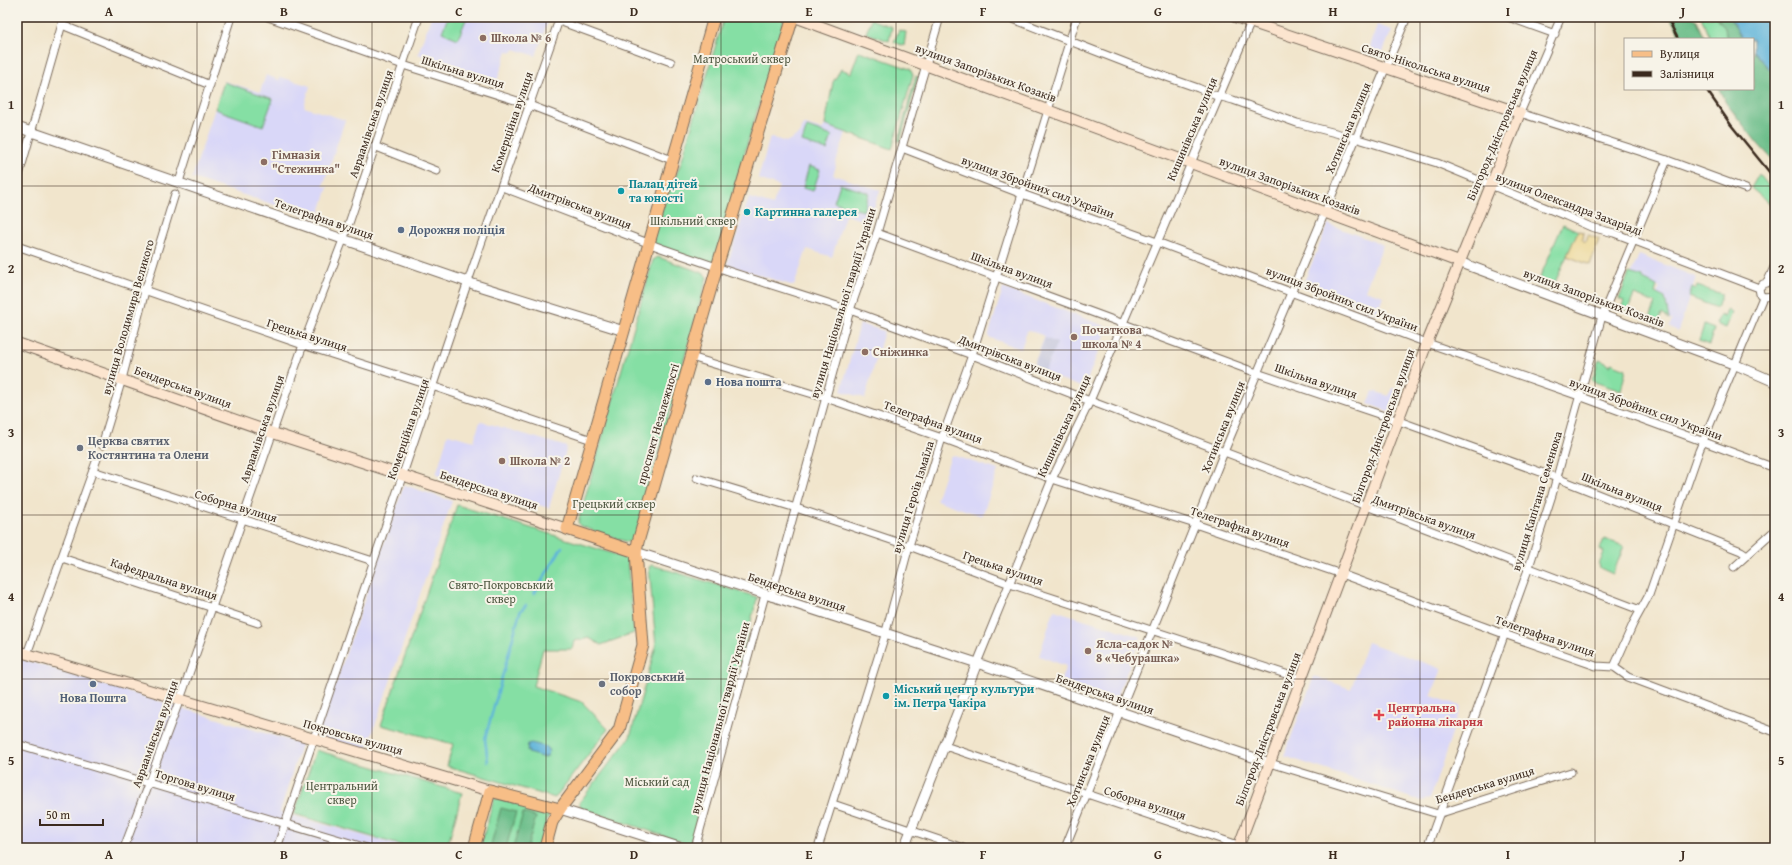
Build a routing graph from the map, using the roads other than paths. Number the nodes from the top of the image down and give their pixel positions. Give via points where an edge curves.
1 (64, 17) edge
2 (231, 17) edge
3 (268, 17) edge
4 (419, 17) edge
5 (714, 17) edge
6 (794, 17) edge
7 (940, 17) edge
8 (1008, 17) edge
9 (1077, 17) edge
10 (1235, 17) edge
11 (1407, 17) edge
12 (1508, 17) edge
13 (1561, 17) edge
14 (560, 19) edge
15 (1252, 20) edge
16 (62, 25) junction
17 (1555, 34) junction
18 (1070, 40) junction
19 (671, 62) dead end
20 (926, 64) junction
21 (403, 65) junction
22 (1386, 68) junction
23 (210, 85) junction
24 (1219, 97) junction
25 (530, 105) junction
26 (1048, 110) junction
27 (1520, 113) junction
28 (17, 127) edge
29 (32, 132) junction
30 (1355, 138) junction
31 (374, 146) junction
32 (902, 148) junction
33 (672, 160) junction
34 (1667, 160) junction
35 (1190, 163) junction
36 (437, 171) dead end
37 (17, 182) edge
38 (179, 182) junction
39 (1490, 186) junction
40 (502, 188) junction
41 (1746, 189) dead end
42 (175, 194) dead end
43 (1022, 194) junction
44 (1324, 213) junction
45 (877, 233) junction
46 (343, 239) junction
47 (1634, 241) junction
48 (1157, 242) junction
49 (648, 243) junction
50 (17, 246) edge
51 (1459, 262) junction
52 (1775, 265) edge
53 (717, 267) junction
54 (997, 276) junction
55 (468, 282) junction
56 (1759, 288) junction
57 (145, 291) junction
58 (1290, 292) junction
59 (1774, 295) edge
60 (1763, 297) junction
61 (850, 310) junction
62 (1602, 316) junction
63 (1122, 322) junction
64 (624, 331) junction
65 (17, 343) edge
66 (1427, 343) junction
67 (303, 345) junction
68 (972, 354) junction
69 (691, 357) junction
70 (1736, 365) junction
71 (1257, 373) junction
72 (122, 379) junction
73 (1775, 382) edge
74 (433, 387) junction
75 (1579, 396) junction
76 (826, 398) junction
77 (1090, 402) junction
78 (1399, 421) junction
79 (273, 433) junction
80 (942, 438) junction
81 (592, 440) junction
82 (1704, 442) junction
83 (102, 446) dead end
84 (1224, 452) junction
85 (97, 459) dead end
86 (1775, 468) edge
87 (93, 471) junction
88 (403, 476) junction
89 (697, 478) dead end
90 (1557, 478) junction
91 (1052, 479) junction
92 (1367, 507) junction
93 (796, 508) junction
94 (242, 519) junction
95 (1195, 524) junction
96 (1674, 524) junction
97 (567, 529) junction
98 (1775, 530) edge
99 (908, 546) junction
100 (636, 552) junction
101 (1747, 555) junction
102 (62, 558) junction
103 (373, 561) junction
104 (1529, 567) junction
105 (1734, 567) dead end
106 (1341, 574) junction
107 (1010, 584) junction
108 (768, 596) junction
109 (213, 606) junction
110 (1640, 610) junction
111 (258, 622) dead end
112 (1153, 629) junction
113 (884, 634) junction
114 (1504, 634) junction
115 (17, 651) edge
116 (27, 654) junction
117 (977, 663) junction
118 (1614, 667) junction
119 (1301, 679) junction
120 (180, 699) junction
121 (1119, 713) junction
122 (1775, 732) edge
123 (313, 740) junction
124 (17, 744) edge
125 (945, 746) junction
126 (1270, 763) junction
127 (1571, 772) dead end
128 (148, 782) junction
129 (490, 791) junction
130 (1087, 796) junction
131 (833, 804) junction
132 (560, 809) junction
133 (1438, 814) junction
134 (285, 824) junction
135 (911, 830) junction
136 (1241, 847) edge
137 (124, 848) edge
138 (277, 848) edge
139 (367, 848) edge
140 (474, 848) edge
141 (545, 848) edge
142 (682, 848) edge
143 (695, 848) edge
144 (818, 848) edge
145 (904, 848) edge
146 (962, 848) edge
147 (1065, 848) edge
148 (1426, 848) edge

1 - 16 street
2 - 23 street
3 - 21 street, Шкільна вулиця
4 - 21 street, Авраамівська вулиця
5 - 33 main road
6 - 20 main road, вулиця Запорізьких Козаків
6 - 53 main road, проспект Незалежності
7 - 20 street, вулиця Національної гвардії України
8 - 18 street, вулиця Олександра Захаріаді
9 - 18 street, вулиця Героїв Ізмаїла
10 - 15 main road, Свято-Нікольська вулиця
11 - 22 street, Хотинська вулиця
12 - 17 street
13 - 17 street, Білгород-Дністровська вулиця
14 - 19 street
14 - 25 street, Комерційна вулиця
15 - 22 main road, Свято-Нікольська вулиця
15 - 24 street, Кишинівська вулиця
16 - 23 street
16 - 29 street
17 - 27 street, Білгород-Дністровська вулиця
18 - 24 street, вулиця Олександра Захаріаді
18 - 26 street, вулиця Героїв Ізмаїла
20 - 26 main road, вулиця Запорізьких Козаків
20 - 32 street, вулиця Національної гвардії України
21 - 25 street, Шкільна вулиця
21 - 31 street, Авраамівська вулиця
22 - 27 main road, Свято-Нікольська вулиця
22 - 30 street, Хотинська вулиця
23 - 38 street
24 - 30 street, вулиця Олександра Захаріаді via 1297,123
24 - 35 street, Кишинівська вулиця
25 - 33 street, Шкільна вулиця
25 - 40 street, Комерційна вулиця
26 - 35 main road, вулиця Запорізьких Козаків
26 - 43 street, вулиця Героїв Ізмаїла
27 - 34 street, Свято-Нікольська вулиця
27 - 39 main road, Білгород-Дністровська вулиця
28 - 29 street, Телеграфна вулиця
29 - 37 street
29 - 38 street, Телеграфна вулиця
30 - 39 street, вулиця Олександра Захаріаді via 1437,164
30 - 44 street, Хотинська вулиця
31 - 36 street
31 - 46 street, Авраамівська вулиця
32 - 43 street, вулиця Збройних сил України
32 - 45 street, вулиця Національної гвардії України
33 - 49 main road
34 - 41 street, Свято-Нікольська вулиця
34 - 47 street, вулиця Капітана Семенюка
35 - 44 main road, вулиця Запорізьких Козаків
35 - 48 street, Кишинівська вулиця
38 - 46 street, Телеграфна вулиця
39 - 47 street, вулиця Олександра Захаріаді via 1591,227
39 - 51 main road, Білгород-Дністровська вулиця
40 - 49 street, Дмитрівська вулиця
40 - 55 street, Комерційна вулиця
42 - 57 street, вулиця Володимира Великого
43 - 48 street, вулиця Збройних сил України
43 - 54 street, вулиця Героїв Ізмаїла
44 - 51 main road, вулиця Запорізьких Козаків
44 - 58 street, Хотинська вулиця
45 - 54 street, Шкільна вулиця
45 - 61 street, вулиця Національної гвардії України
46 - 55 street, Телеграфна вулиця
46 - 67 street, Авраамівська вулиця
47 - 56 street, вулиця Олександра Захаріаді
47 - 62 street, вулиця Капітана Семенюка
48 - 58 street, вулиця Збройних сил України
48 - 63 street, Кишинівська вулиця
49 - 53 street, Дмитрівська вулиця
49 - 64 main road
50 - 57 street, Грецька вулиця
51 - 62 street, вулиця Запорізьких Козаків
51 - 66 main road, Білгород-Дністровська вулиця
52 - 56 street via 1767,283
53 - 61 street, Дмитрівська вулиця
53 - 69 main road, проспект Незалежності
54 - 63 street, Шкільна вулиця
54 - 68 street, вулиця Героїв Ізмаїла
55 - 64 street, Телеграфна вулиця
55 - 74 street, Комерційна вулиця
56 - 60 street
57 - 67 street, Грецька вулиця
57 - 72 street, вулиця Володимира Великого
58 - 66 street, вулиця Збройних сил України
58 - 71 street, Хотинська вулиця
59 - 60 street via 1769,298
60 - 70 street
61 - 68 street, Дмитрівська вулиця
61 - 76 street, вулиця Національної гвардії України
62 - 70 street, вулиця Запорізьких Козаків
62 - 75 street, вулиця Капітана Семенюка
63 - 71 street, Шкільна вулиця
63 - 77 street, Кишинівська вулиця
64 - 81 main road
65 - 72 main road, Бендерська вулиця
66 - 75 street, вулиця Збройних сил України
66 - 78 main road, Білгород-Дністровська вулиця
67 - 74 street, Грецька вулиця
67 - 79 street, Авраамівська вулиця
68 - 77 street, Дмитрівська вулиця
68 - 80 street, вулиця Героїв Ізмаїла
69 - 76 street, Телеграфна вулиця
69 - 100 main road, проспект Незалежності
70 - 73 street, вулиця Запорізьких Козаків
70 - 82 street
71 - 78 street, Шкільна вулиця
71 - 84 street, Хотинська вулиця
72 - 79 main road, Бендерська вулиця
72 - 83 street, вулиця Володимира Великого
74 - 81 street, Грецька вулиця
74 - 88 street, Комерційна вулиця
75 - 82 street, вулиця Збройних сил України
75 - 90 street, вулиця Капітана Семенюка
76 - 80 street, Телеграфна вулиця
76 - 93 street, вулиця Національної гвардії України
77 - 84 street, Дмитрівська вулиця
77 - 91 street, Кишинівська вулиця
78 - 90 street, Шкільна вулиця
78 - 92 main road, Білгород-Дністровська вулиця
79 - 88 main road, Бендерська вулиця
79 - 94 street, Авраамівська вулиця
80 - 91 street, Телеграфна вулиця
80 - 99 street, вулиця Героїв Ізмаїла
81 - 97 main road
82 - 86 street, вулиця Збройних сил України
82 - 96 street
84 - 92 street, Дмитрівська вулиця
84 - 95 street, Хотинська вулиця
85 - 87 street
87 - 94 street, Соборна вулиця
87 - 102 street
88 - 97 main road, Бендерська вулиця
88 - 103 street, Комерційна вулиця
89 - 93 street, Грецька вулиця
90 - 96 street, Шкільна вулиця
90 - 104 street, вулиця Капітана Семенюка
91 - 95 street, Телеграфна вулиця
91 - 107 street, Кишинівська вулиця
92 - 104 street, Дмитрівська вулиця
92 - 106 main road, Білгород-Дністровська вулиця
93 - 99 street, Грецька вулиця
93 - 108 street, вулиця Національної гвардії України
94 - 103 street, Соборна вулиця
94 - 109 street, Авраамівська вулиця
95 - 106 street, Телеграфна вулиця
95 - 112 street, Хотинська вулиця
96 - 101 street, Шкільна вулиця
96 - 110 street via 1649,595
97 - 100 main road, Бендерська вулиця
98 - 101 street
99 - 107 street, Грецька вулиця
99 - 113 street, вулиця Героїв Ізмаїла
100 - 108 street, Бендерська вулиця
100 - 132 main road, проспект Незалежності via 643,645 619,730
101 - 105 street
102 - 109 street, Кафедральна вулиця
102 - 116 street
103 - 123 street, Комерційна вулиця
104 - 110 street, Дмитрівська вулиця
104 - 114 street, вулиця Капітана Семенюка
106 - 114 street, Телеграфна вулиця
106 - 119 main road, Білгород-Дністровська вулиця
107 - 112 street, Грецька вулиця
107 - 117 street, Кишинівська вулиця
108 - 113 street, Бендерська вулиця
108 - 143 street, вулиця Національної гвардії України
109 - 111 street, Кафедральна вулиця
109 - 120 street, Авраамівська вулиця
110 - 118 street
112 - 119 street, Грецька вулиця
112 - 121 street, Хотинська вулиця
113 - 117 street, Бендерська вулиця
113 - 131 street, вулиця Героїв Ізмаїла
114 - 118 street, Телеграфна вулиця via 1596,666
114 - 133 street, вулиця Капітана Семенюка
115 - 116 main road, Покровська вулиця
116 - 120 main road, Покровська вулиця
117 - 121 street, Бендерська вулиця
117 - 125 street, Кишинівська вулиця
118 - 122 street, Телеграфна вулиця via 1628,677
119 - 126 main road, Білгород-Дністровська вулиця
120 - 123 main road, Покровська вулиця
120 - 128 street, Авраамівська вулиця
121 - 126 street, Бендерська вулиця
121 - 130 street, Хотинська вулиця
123 - 129 main road, Покровська вулиця
123 - 134 street, Комерційна вулиця
124 - 128 street, Торгова вулиця
125 - 130 street, Соборна вулиця
125 - 135 street, Кишинівська вулиця
126 - 133 street, Бендерська вулиця
126 - 136 main road, Білгород-Дністровська вулиця
127 - 133 street, Бендерська вулиця
128 - 134 street, Торгова вулиця
128 - 137 street, Авраамівська вулиця
129 - 132 main road, Покровська вулиця
129 - 140 main road
130 - 136 street, Соборна вулиця
130 - 147 street, Хотинська вулиця
131 - 135 street
131 - 144 street, вулиця Героїв Ізмаїла
132 - 141 main road, проспект Незалежності via 552,822
132 - 142 street, Покровська вулиця
133 - 148 street, вулиця Капітана Семенюка
134 - 138 street, Комерційна вулиця
134 - 139 street, Торгова вулиця
135 - 145 street, Кишинівська вулиця
135 - 146 street

